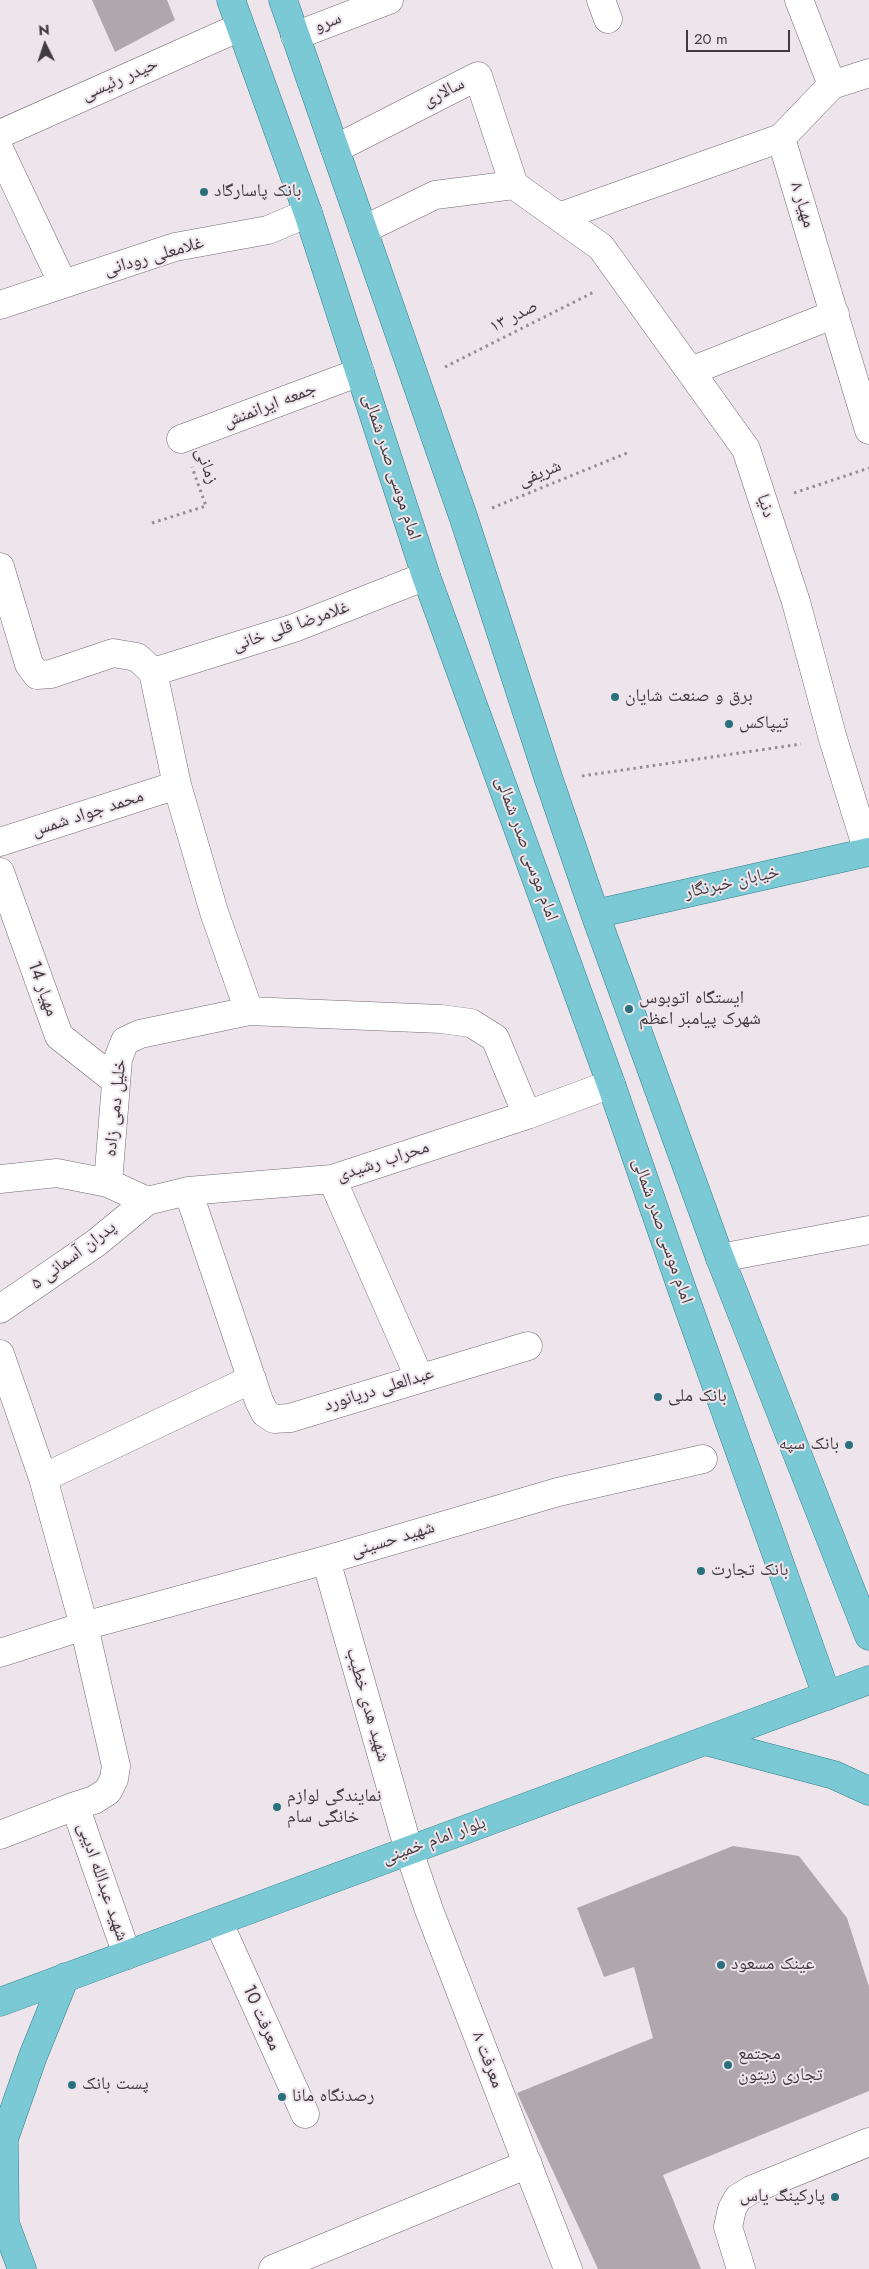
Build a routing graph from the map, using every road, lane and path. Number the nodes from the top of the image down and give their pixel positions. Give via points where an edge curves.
1 (230, 0) edge
2 (283, 0) edge
3 (388, 0) edge
4 (799, 0) edge
5 (240, 27) junction
6 (295, 36) junction
7 (869, 74) edge
8 (832, 85) junction
9 (0, 134) edge
10 (781, 138) junction
11 (335, 149) junction
12 (0, 150) edge
13 (514, 185) junction
14 (308, 213) junction
15 (559, 217) junction
16 (362, 230) junction
17 (623, 277) junction
18 (62, 284) junction
19 (0, 305) edge
20 (835, 314) junction
21 (690, 370) junction
22 (360, 372) junction
23 (416, 382) junction
24 (869, 430) edge
25 (181, 440) joint
26 (627, 453) dead end
27 (869, 468) edge
28 (764, 503) junction
29 (464, 519) junction
30 (152, 523) dead end
31 (0, 567) edge
32 (426, 576) junction
33 (153, 672) junction
34 (833, 739) junction
35 (549, 780) junction
36 (177, 785) junction
37 (0, 842) edge
38 (869, 852) edge
39 (0, 872) edge
40 (595, 914) junction
41 (249, 1011) junction
42 (116, 1081) junction
43 (611, 1084) junction
44 (527, 1115) junction
45 (0, 1179) edge
46 (332, 1180) junction
47 (108, 1182) junction
48 (188, 1191) junction
49 (147, 1200) junction
50 (869, 1230) edge
51 (720, 1258) junction
52 (0, 1309) edge
53 (528, 1346) dead end
54 (0, 1354) edge
55 (419, 1378) junction
56 (252, 1379) junction
57 (703, 1459) dead end
58 (43, 1478) junction
59 (326, 1560) junction
60 (84, 1626) junction
61 (869, 1636) edge
62 (0, 1653) edge
63 (869, 1680) edge
64 (827, 1696) junction
65 (705, 1741) junction
66 (869, 1791) edge
67 (75, 1806) junction
68 (0, 1835) edge
69 (408, 1851) junction
70 (218, 1921) junction
71 (127, 1955) junction
72 (65, 1978) junction
73 (0, 2002) edge
74 (305, 2114) dead end
75 (869, 2142) edge
76 (528, 2164) junction
77 (2, 2216) edge
78 (22, 2269) edge
79 (273, 2269) edge
80 (568, 2269) edge
81 (741, 2269) edge

1 - 5 main road, امام موسی صدر شمالی
2 - 6 main road
3 - 6 street, سرو
4 - 8 street
5 - 9 street, حیدر رئیسی
5 - 14 main road, امام موسی صدر شمالی
6 - 11 main road
7 - 8 street
8 - 10 street
10 - 15 street
10 - 20 street, مهیار ۸
11 - 13 street, سالاری via 478,76
11 - 16 main road
12 - 18 street
13 - 15 street, دنیا
13 - 16 street via 435,195
14 - 18 street, غلامعلی رودانی via 268,230 175,247
14 - 22 main road, امام موسی صدر شمالی
15 - 17 street, دنیا via 601,247
16 - 23 main road
17 - 21 street, دنیا
17 - 23 path, صدر ۱۳
18 - 19 street, غلامعلی رودانی
20 - 21 street
20 - 24 street, مهیار ۸
21 - 28 street, دنیا via 746,449
22 - 25 street, جمعه ایرانمنش
22 - 32 main road, امام موسی صدر شمالی
23 - 29 main road
25 - 30 path, زمانی via 206,506
26 - 29 path, شریفی
27 - 28 path
28 - 34 street, دنیا via 796,602
29 - 35 main road
31 - 33 street via 27,656 38,675 60,672 113,653 138,657
32 - 33 street, غلامرضا قلی خانی via 294,628
32 - 43 main road, امام موسی صدر شمالی
33 - 36 street
34 - 35 path
34 - 38 street, دنیا
35 - 40 main road
36 - 37 street, محمد جواد شمس
36 - 41 street via 214,912
38 - 40 main road, خیابان خبرنگار
39 - 42 street, مهیار 14 via 59,1036
40 - 51 main road
41 - 42 street, خلیل دمی زاده via 140,1034 125,1041 118,1059
41 - 44 street via 471,1023 495,1038
42 - 47 street, خلیل دمی زاده
43 - 44 street, محراب رشیدی
43 - 64 main road, امام موسی صدر شمالی
44 - 46 street, محراب رشیدی
45 - 47 street via 57,1174
46 - 48 street, محراب رشیدی
46 - 55 street
47 - 49 street
48 - 49 street, محراب رشیدی
48 - 56 street, عبدالعلی دریانورد
49 - 52 street, پدران آسمانی ۵ via 96,1243
50 - 51 street
51 - 61 main road
53 - 55 street, عبدالعلی دریانورد
54 - 58 street, شهید عبدالله ادیبی
55 - 56 street, عبدالعلی دریانورد via 290,1418 274,1419 265,1413
56 - 58 street
57 - 59 street, شهید حسینی via 558,1492
58 - 60 street, شهید عبدالله ادیبی
59 - 60 street, شهید حسینی
59 - 69 street, شهید هدی خطیب
60 - 62 street, شهید حسینی
60 - 67 street, شهید عبدالله ادیبی via 116,1766 108,1791
63 - 64 main road, بلوار امام خمینی
64 - 65 main road, بلوار امام خمینی
65 - 66 main road via 834,1776
65 - 69 main road, بلوار امام خمینی
67 - 68 street
67 - 71 street, شهید عبدالله ادیبی
69 - 70 main road, بلوار امام خمینی
69 - 76 street, معرفت ۸
70 - 71 main road, بلوار امام خمینی
70 - 74 street, معرفت 10
71 - 72 main road, بلوار امام خمینی
72 - 73 main road, بلوار امام خمینی
72 - 77 main road via 4,2139
75 - 81 street via 738,2198 728,2227
76 - 79 street
76 - 80 street, معرفت ۸
77 - 78 main road

